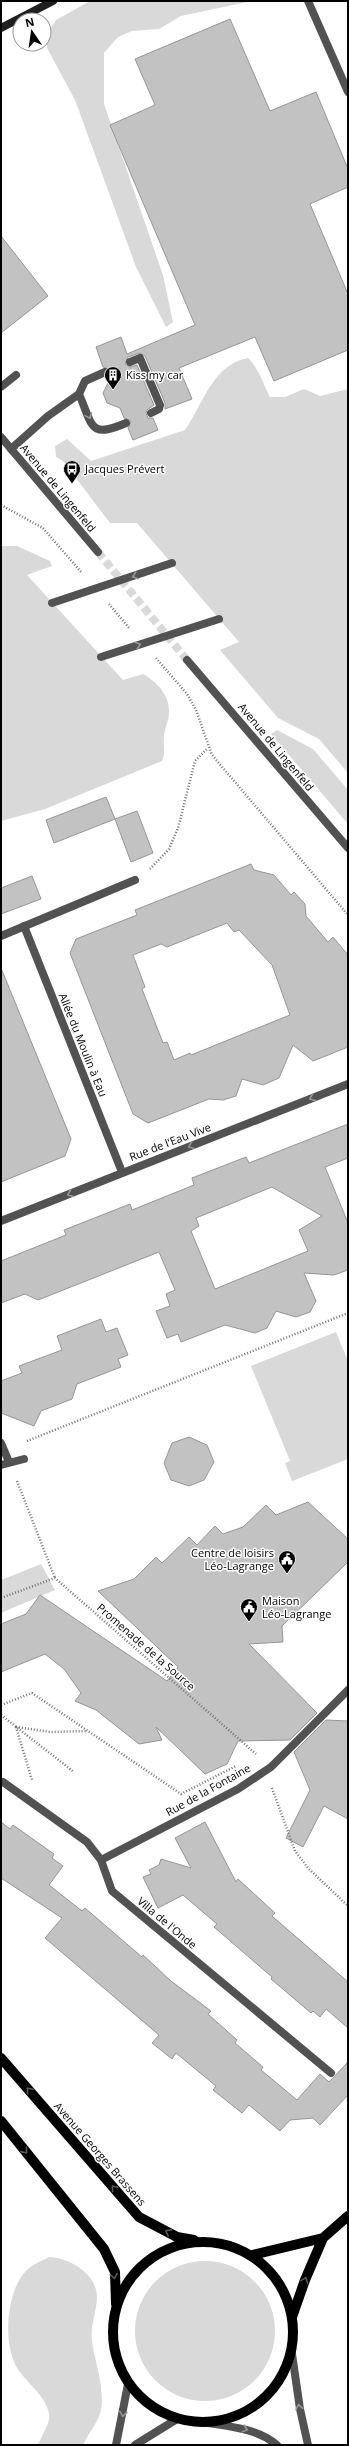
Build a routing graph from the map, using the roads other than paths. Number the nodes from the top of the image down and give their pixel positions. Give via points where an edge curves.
1 (53, 1) edge
2 (308, 1) edge
3 (1, 28) edge
4 (348, 92) edge
5 (130, 362) dead end
6 (105, 372) dead end
7 (16, 375) dead end
8 (1, 387) edge
9 (79, 394) junction
10 (151, 413) dead end
11 (126, 423) dead end
12 (1, 438) edge
13 (10, 449) junction
14 (98, 552) tunnel mouth
15 (172, 564) dead end
16 (52, 603) dead end
17 (219, 619) dead end
18 (101, 657) dead end
19 (187, 660) tunnel mouth
20 (348, 848) edge
21 (135, 880) road end
22 (24, 926) junction
23 (1, 936) edge
24 (348, 1084) edge
25 (122, 1172) junction
26 (1, 1221) edge
27 (3, 1447) edge
28 (24, 1459) dead end
29 (5, 1463) edge
30 (348, 1690) edge
31 (3, 1782) dead end
32 (101, 1860) junction
33 (1, 2058) edge
34 (331, 2073) dead end
35 (1, 2121) edge
36 (348, 2216) edge
37 (323, 2238) junction
38 (198, 2241) junction
39 (252, 2255) junction
40 (116, 2306) junction
41 (292, 2317) junction
42 (292, 2354) junction
43 (128, 2384) junction
44 (177, 2419) junction
45 (208, 2423) junction
46 (116, 2445) edge
47 (135, 2445) edge
48 (277, 2445) edge
49 (308, 2445) edge

1 - 3 main road
2 - 4 street
5 - 10 street via 140,358 160,405 159,409
6 - 9 street via 85,381
7 - 8 street
9 -> 11 street via 93,426 107,431
9 - 13 street via 48,416
12 - 13 street, Avenue de Lingenfeld
13 - 14 street, Avenue de Lingenfeld
15 -> 16 street
18 -> 17 street
19 - 20 street, Avenue de Lingenfeld
21 - 22 street
22 - 23 street
22 - 25 street, Allée du Moulin à Eau
24 -> 25 street, Rue de l'Eau Vive
25 -> 26 street, Rue de l'Eau Vive
27 - 29 street
28 - 29 street
30 - 32 street, Rue de la Fontaine via 268,1769 238,1789
31 - 32 street, Villa de l'Onde via 87,1842
32 - 34 street, Villa de l'Onde via 112,1891
38 -> 33 main road, Avenue Georges Brassens via 177,2237 139,2217
35 -> 40 main road via 104,2249 115,2272
36 - 37 main road
37 - 39 main road
41 -> 37 main road
38 - 39 main road, Avenue Georges Brassens via 226,2244
38 - 40 main road via 170,2248 146,2262 128,2282
39 - 41 main road, Avenue Georges Brassens via 273,2274 288,2298
40 - 43 main road, Avenue Georges Brassens via 113,2340 116,2360
41 - 42 main road, Avenue Georges Brassens
42 - 45 main road, Avenue Georges Brassens via 280,2381 261,2402 236,2417
49 -> 42 street
43 - 44 main road, Avenue Georges Brassens via 149,2406
43 -> 46 street
44 - 45 main road, Avenue Georges Brassens
44 - 47 street
45 -> 48 street via 246,2429 270,2439

